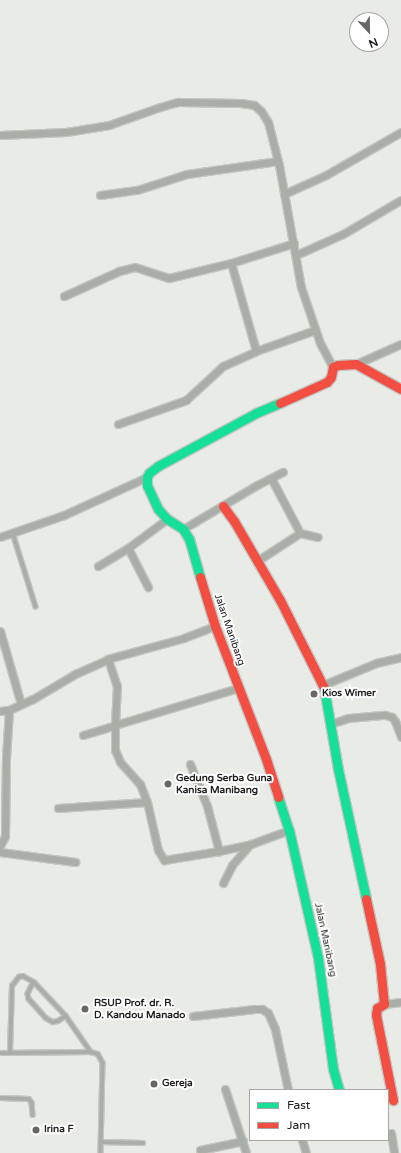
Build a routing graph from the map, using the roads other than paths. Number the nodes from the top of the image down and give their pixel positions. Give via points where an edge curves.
1 (401, 132) edge
2 (0, 135) edge
3 (278, 161) junction
4 (284, 194) junction
5 (100, 195) dead end
6 (401, 200) edge
7 (294, 243) junction
8 (296, 254) junction
9 (231, 263) junction
10 (64, 296) dead end
11 (315, 330) junction
12 (401, 344) edge
13 (256, 351) junction
14 (356, 364) junction
15 (333, 367) junction
16 (401, 389) edge
17 (118, 424) dead end
18 (283, 472) dead end
19 (147, 478) junction
20 (271, 478) junction
21 (223, 506) junction
22 (167, 519) junction
23 (183, 529) junction
24 (13, 532) junction
25 (300, 533) junction
26 (0, 537) edge
27 (318, 537) dead end
28 (128, 548) junction
29 (257, 560) junction
30 (98, 566) dead end
31 (148, 587) dead end
32 (36, 607) dead end
33 (215, 626) junction
34 (0, 631) edge
35 (401, 657) edge
36 (108, 659) junction
37 (323, 685) junction
38 (238, 688) junction
39 (21, 704) junction
40 (9, 710) junction
41 (0, 711) edge
42 (330, 724) junction
43 (115, 725) junction
44 (83, 736) dead end
45 (401, 737) edge
46 (190, 764) dead end
47 (147, 802) junction
48 (58, 808) dead end
49 (289, 830) junction
50 (251, 844) junction
51 (0, 846) edge
52 (219, 850) junction
53 (0, 852) edge
54 (75, 862) dead end
55 (223, 883) dead end
56 (34, 982) junction
57 (401, 1002) edge
58 (384, 1004) junction
59 (66, 1016) junction
60 (193, 1016) dead end
61 (91, 1052) junction
62 (0, 1053) edge
63 (10, 1053) junction
64 (225, 1089) dead end
65 (288, 1089) edge
66 (338, 1089) edge
67 (0, 1098) edge
68 (394, 1100) edge
69 (33, 1115) dead end
70 (391, 1133) dead end
71 (302, 1141) edge
72 (101, 1142) junction
73 (243, 1142) junction
74 (143, 1143) dead end
75 (200, 1150) dead end
76 (101, 1153) edge
77 (246, 1153) edge
78 (306, 1153) edge
79 (394, 1153) edge

1 - 4 street via 326,175
2 - 3 street via 66,132 109,125 178,102 241,102 254,105 261,110 268,122
3 - 4 street
3 - 5 street via 186,174 137,190
4 - 7 street
6 - 8 street via 343,234
7 - 8 street
7 - 9 street
8 - 11 street via 301,287
9 - 10 street via 169,278 135,267 115,272
9 - 13 street
11 - 13 street
11 - 15 street
12 - 14 street
13 - 17 street via 220,368 186,400
14 - 15 street
14 - 16 street
15 - 19 street via 328,382 256,413 158,466
18 - 20 street
19 - 22 street via 152,498
19 - 24 street via 64,515
20 - 21 street
20 - 25 street
21 - 23 street
21 - 29 street
22 - 23 street
22 - 28 street
23 - 33 street, Jalan Manibang via 193,551
24 - 26 street
24 - 32 lane
25 - 27 street
25 - 29 street
28 - 30 street
28 - 31 street
29 - 37 street
33 - 36 street via 184,638
33 - 38 street, Jalan Manibang
34 - 39 street
35 - 37 street via 376,663
36 - 39 street via 74,674
36 - 43 street via 117,686
37 - 42 street
38 - 43 street
38 - 49 street, Jalan Manibang via 266,759
39 - 40 street
40 - 41 street
40 - 51 street via 5,836
42 - 45 street via 348,718 385,715 395,721
42 - 58 street via 380,964
43 - 44 street
43 - 47 street via 114,742 117,757 140,784
46 - 52 street via 207,806
47 - 48 street
47 - 52 street via 158,850 164,860
49 - 50 street
49 - 66 street, Jalan Manibang via 318,958
50 - 52 street
50 - 55 street via 232,865
53 - 54 street
56 - 59 lane
56 - 59 lane via 28,994 29,999 46,1018 52,1022
56 - 63 lane via 24,976 19,977 12,986
57 - 58 street
58 - 68 street via 377,1008 376,1015
59 - 61 lane
60 - 65 street via 255,1009 268,1014
61 - 63 lane
61 - 72 lane via 98,1054 103,1064
62 - 63 lane
64 - 73 street
67 - 69 lane via 29,1099
70 - 79 street
71 - 78 street
72 - 74 lane
72 - 76 lane
73 - 75 street
73 - 77 street

